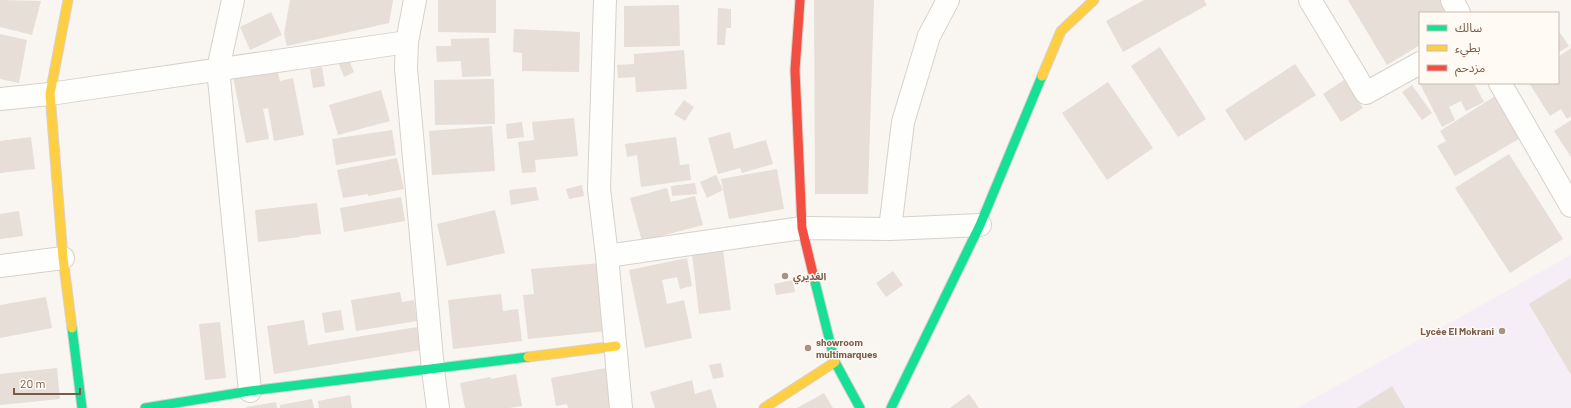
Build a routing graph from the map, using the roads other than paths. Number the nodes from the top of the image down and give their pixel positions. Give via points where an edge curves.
1 (68, 0) edge
2 (233, 0) edge
3 (415, 0) edge
4 (605, 0) edge
5 (800, 0) edge
6 (948, 0) edge
7 (1094, 0) edge
8 (1310, 0) edge
9 (1452, 0) edge
10 (1458, 12) edge
11 (407, 42) junction
12 (1419, 64) edge
13 (218, 69) junction
14 (1501, 84) edge
15 (50, 94) junction
16 (0, 99) edge
17 (1571, 206) edge
18 (980, 225) junction
19 (802, 228) junction
20 (890, 229) junction
21 (607, 256) junction
22 (63, 258) junction
23 (0, 266) edge
24 (616, 346) junction
25 (835, 362) junction
26 (433, 370) junction
27 (250, 391) junction
28 (82, 408) edge
29 (145, 408) edge
30 (438, 408) edge
31 (621, 408) edge
32 (764, 408) edge
33 (860, 408) edge
34 (891, 408) edge

1 - 15 street
2 - 13 street
3 - 11 street
4 - 21 street via 599,189
5 - 19 street via 794,70
6 - 20 street via 929,36 903,122
7 - 18 street via 1061,32
8 - 12 street via 1366,93
9 - 10 street
11 - 13 street
11 - 26 street via 406,68
13 - 15 street
13 - 27 street
14 - 17 street
15 - 16 street
15 - 22 street
18 - 20 street
18 - 34 street
19 - 20 street
19 - 21 street
19 - 25 street
21 - 24 street
22 - 23 street
22 - 28 street
24 - 26 street
24 - 31 street
25 - 32 street
25 - 33 street
26 - 27 street
26 - 30 street
27 - 29 street

